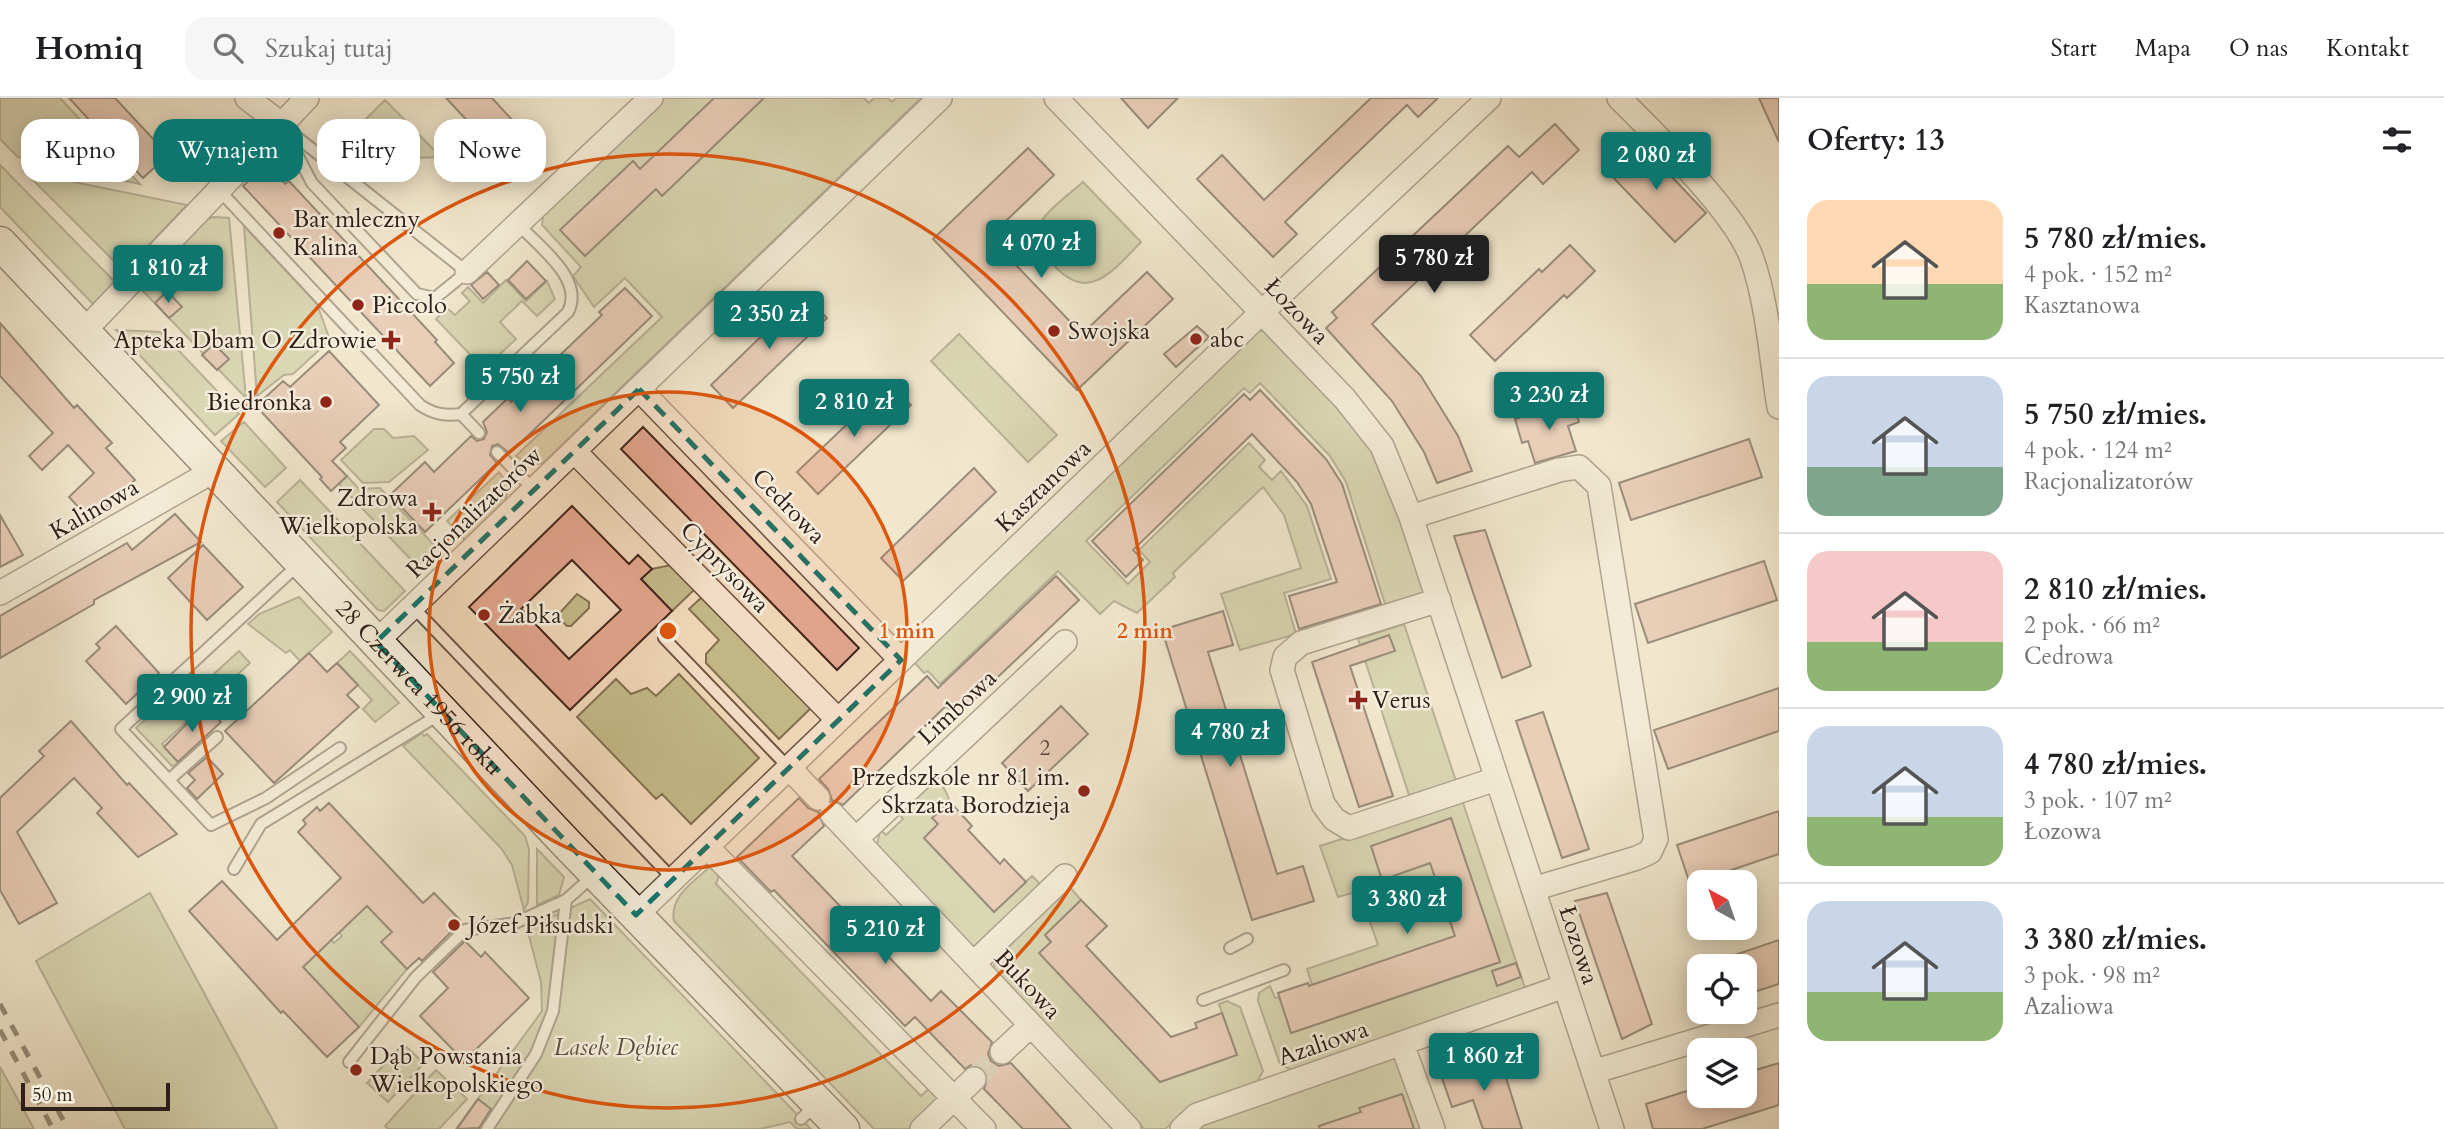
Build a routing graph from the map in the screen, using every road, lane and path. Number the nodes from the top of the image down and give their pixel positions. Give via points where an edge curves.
1 (247, 98) edge
2 (307, 98) edge
3 (651, 98) edge
4 (940, 98) edge
5 (1056, 98) edge
6 (1489, 98) edge
7 (1619, 98) edge
8 (274, 119) edge
9 (286, 119) edge
10 (303, 142) edge
11 (303, 166) edge
12 (227, 182) edge
13 (219, 190) junction
14 (518, 224) junction
15 (0, 243) edge
16 (467, 272) junction
17 (1262, 312) junction
18 (84, 331) junction
19 (639, 389) junction
20 (1779, 407) edge
21 (461, 414) junction
22 (479, 433) dead end
23 (574, 451) junction
24 (497, 452) dead end
25 (215, 470) junction
26 (534, 490) junction
27 (1411, 517) junction
28 (301, 563) junction
29 (0, 593) edge
30 (1438, 600) junction
31 (413, 607) junction
32 (664, 638) dead end
33 (376, 642) junction
34 (1065, 642) dead end
35 (901, 660) junction
36 (443, 713) junction
37 (838, 720) junction
38 (216, 737) dead end
39 (340, 748) dead end
40 (789, 768) junction
41 (1496, 779) junction
42 (169, 780) junction
43 (856, 839) junction
44 (707, 846) junction
45 (234, 869) dead end
46 (596, 874) junction
47 (1065, 876) dead end
48 (673, 879) junction
49 (1533, 889) junction
50 (566, 900) junction
51 (636, 915) junction
52 (1247, 939) dead end
53 (1230, 948) dead end
54 (973, 964) junction
55 (1284, 970) dead end
56 (1566, 986) junction
57 (1203, 1000) dead end
58 (1779, 1015) edge
59 (1031, 1025) junction
60 (1402, 1044) junction
61 (1002, 1052) tunnel mouth
62 (349, 1062) dead end
63 (1593, 1072) junction
64 (974, 1079) tunnel mouth
65 (954, 1098) junction
66 (487, 1129) edge
67 (843, 1129) edge
68 (922, 1129) edge
69 (984, 1129) edge
70 (1129, 1129) edge
71 (1182, 1129) edge
72 (1433, 1129) edge
73 (1612, 1129) edge

1 - 8 street
2 - 9 street
3 - 14 street
4 - 19 street, Racjonalizatorów
5 - 17 street, Łozowa
6 - 17 street, Kasztanowa
7 - 20 street via 1716,203 1747,248 1758,279
10 - 16 lane
11 - 16 lane via 312,183 417,294 435,299
12 - 13 street
13 - 18 street
13 - 21 lane via 420,405 431,413
14 - 16 street
14 - 21 lane via 566,277 573,289 573,302 568,312
15 - 18 street, 28 Czerwca 1956 roku
17 - 27 street, Łozowa via 1368,425 1390,461
17 - 35 street, Kasztanowa
18 - 25 street, 28 Czerwca 1956 roku
19 - 23 street, Racjonalizatorów
19 - 35 street, Cedrowa
21 - 22 lane
23 - 26 street, Racjonalizatorów
23 - 37 street, Cyprysowa
24 - 26 lane
25 - 28 street, 28 Czerwca 1956 roku
25 - 29 street, Kalinowa
26 - 31 street, Racjonalizatorów
27 - 30 street, Łozowa
27 - 49 street via 1559,470 1579,467 1599,486 1656,839 1650,852 1637,858
28 - 33 street, 28 Czerwca 1956 roku
28 - 42 lane via 121,729
30 - 41 street, Łozowa
30 - 41 street via 1301,643 1284,657 1282,670 1323,804 1334,819 1349,828
31 - 33 street, Racjonalizatorów
31 - 48 lane
32 - 40 lane
33 - 36 street, 28 Czerwca 1956 roku
34 - 43 street, Limbowa
35 - 37 street, Kasztanowa
36 - 45 lane via 261,824
36 - 46 street, 28 Czerwca 1956 roku
37 - 40 street, Kasztanowa
38 - 42 lane
39 - 42 lane via 266,798 211,825
40 - 43 street, Bukowa
40 - 44 street, Kasztanowa
41 - 49 street, Łozowa
43 - 54 street, Bukowa
44 - 48 street, Kasztanowa
44 - 65 street
46 - 50 lane
46 - 51 street, 28 Czerwca 1956 roku
47 - 54 street
48 - 51 street, Kasztanowa
49 - 56 street, Łozowa
50 - 62 lane via 515,923 464,930 416,977
50 - 66 lane via 553,1011 536,1054
51 - 67 street, 28 Czerwca 1956 roku via 809,1111
52 - 53 lane
54 - 59 street, Bukowa
55 - 57 lane via 1217,990
56 - 60 street, Azaliowa
56 - 63 street, Łozowa
58 - 63 street
59 - 61 street
59 - 70 street, Bukowa
60 - 71 street, Azaliowa via 1197,1115
60 - 72 street
63 - 73 street, Łozowa
64 - 65 street
65 - 68 street
65 - 69 street

